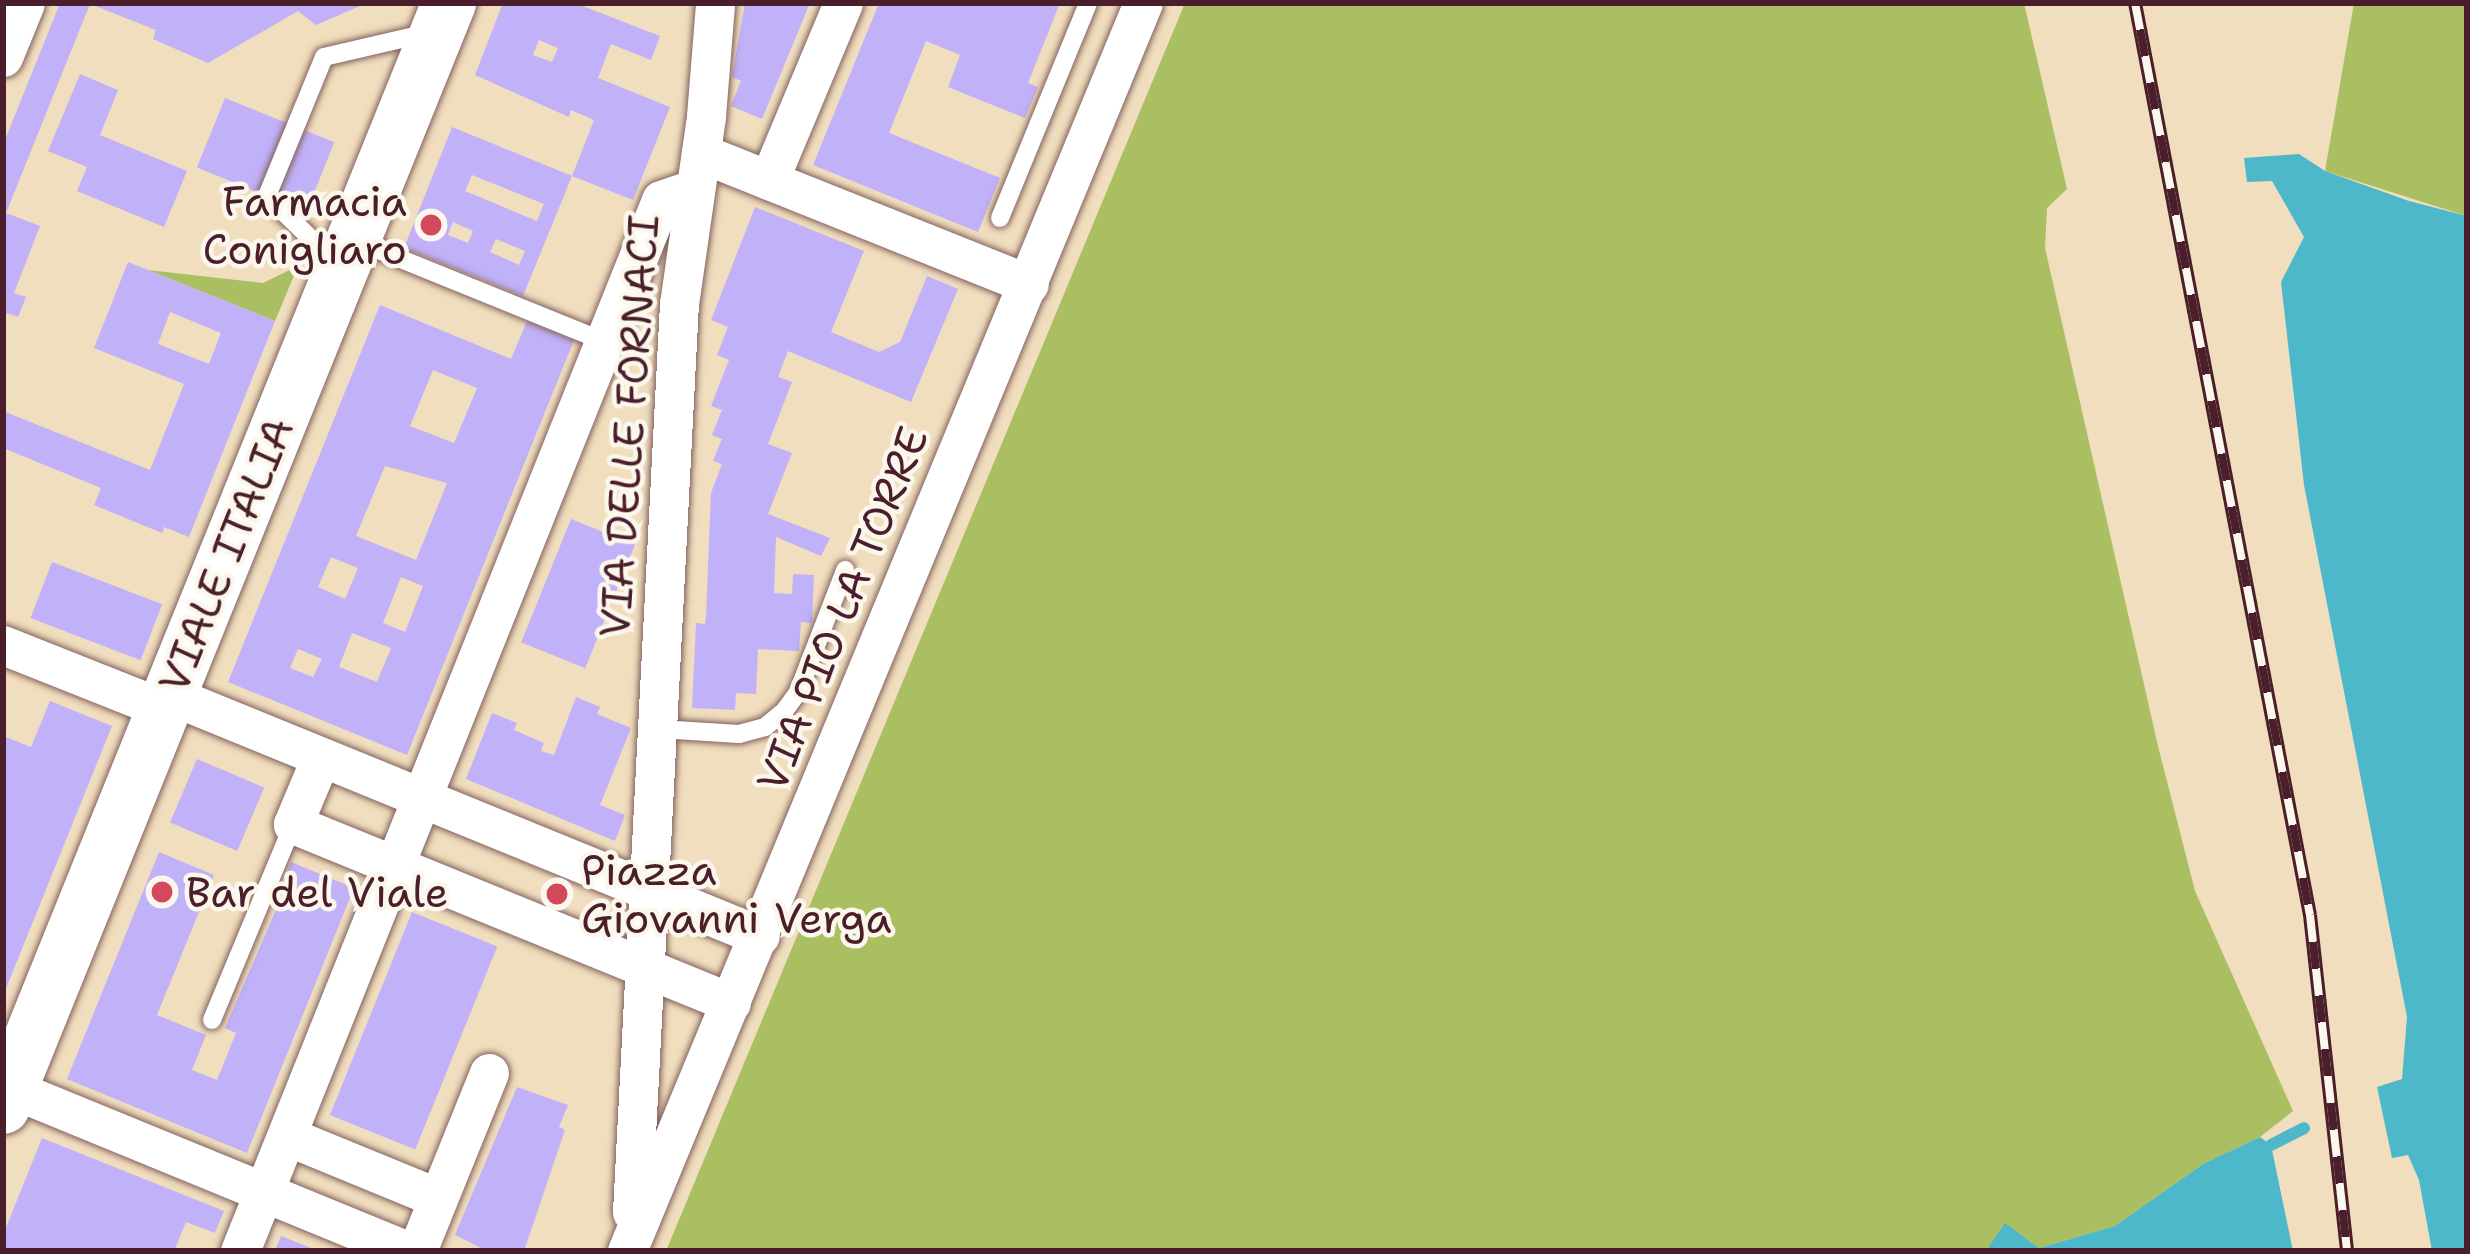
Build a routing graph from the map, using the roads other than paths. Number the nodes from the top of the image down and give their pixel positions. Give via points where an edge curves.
1 (25, 3) edge
2 (716, 3) edge
3 (843, 3) edge
4 (1088, 3) edge
5 (1143, 3) edge
6 (443, 17) edge
7 (3, 57) edge
8 (697, 171) junction
9 (769, 180) junction
10 (1000, 218) dead end
11 (347, 254) junction
12 (1028, 284) junction
13 (604, 342) junction
14 (845, 570) dead end
15 (3, 645) edge
16 (167, 702) junction
17 (659, 729) junction
18 (321, 757) junction
19 (430, 783) junction
20 (293, 824) junction
21 (653, 874) junction
22 (389, 883) junction
23 (760, 936) junction
24 (646, 969) junction
25 (731, 1003) junction
26 (212, 1021) dead end
27 (489, 1073) dead end
28 (7, 1098) edge
29 (287, 1136) junction
30 (264, 1192) junction
31 (438, 1198) junction
32 (629, 1248) edge
33 (240, 1251) edge
34 (408, 1251) edge
35 (417, 1251) edge

1 - 7 street
2 - 8 street, VIA DELLE FORNACI
3 - 9 street
4 - 10 lane
5 - 12 street, VIA PIO LA TORRE
6 - 11 main road, VIALE ITALIA
6 - 11 lane via 324,57 267,196
8 - 9 street
8 - 13 street via 661,200
8 - 17 street, VIA DELLE FORNACI via 679,304
9 - 12 street
11 - 13 lane
11 - 16 main road, VIALE ITALIA
12 - 23 street, VIA PIO LA TORRE
13 - 19 street
14 - 17 lane via 798,692 765,727 739,734
15 - 16 street
16 - 18 street
16 - 28 main road, VIALE ITALIA
17 - 21 street, VIA DELLE FORNACI
18 - 19 street
18 - 20 street
19 - 21 street
19 - 22 street
20 - 22 street
20 - 26 lane
21 - 23 street
21 - 24 street, VIA DELLE FORNACI
22 - 24 street
22 - 29 street
23 - 25 street, VIA PIO LA TORRE
24 - 25 street
24 - 32 street, VIA DELLE FORNACI
25 - 32 street, VIA PIO LA TORRE
27 - 31 street
28 - 30 street
29 - 30 street
29 - 31 street
30 - 33 street
30 - 34 street
31 - 35 street

